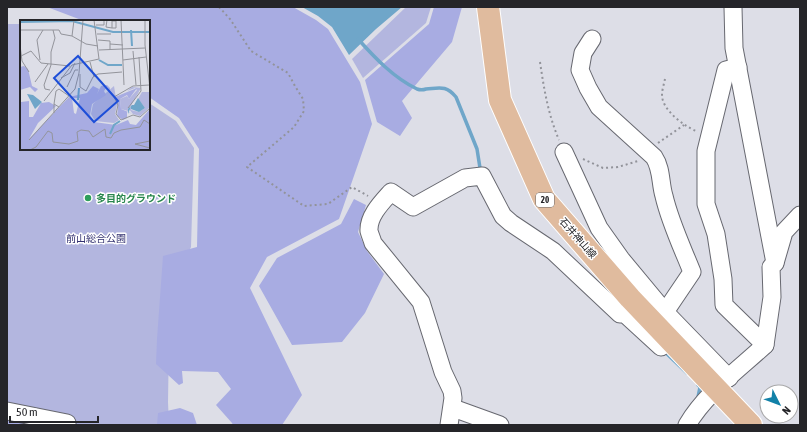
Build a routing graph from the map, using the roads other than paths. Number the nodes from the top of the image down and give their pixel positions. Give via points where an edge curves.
1 (488, 7) edge
2 (732, 7) edge
3 (592, 39) dead end
4 (738, 67) junction
5 (564, 152) road end
6 (800, 215) edge
7 (775, 263) junction
8 (665, 312) junction
9 (669, 340) junction
10 (765, 346) junction
11 (723, 383) junction
12 (453, 408) junction
13 (7, 411) edge
14 (67, 425) edge
15 (449, 425) edge
16 (500, 425) edge
17 (687, 425) edge
18 (751, 425) edge

1 - 9 main road, 石井神山線 / 20 via 500,100 544,199
2 - 4 street via 734,48
3 - 8 street via 583,53 580,70 598,107 655,151 664,195 692,272
4 - 7 street
4 - 10 street via 726,70 706,151 706,204 716,234 724,305
5 - 8 street via 599,228
6 - 7 street via 784,232
7 - 10 street via 771,267 772,297
8 - 11 street
9 - 11 main road, 石井神山線 / 20
9 - 12 street via 661,347 625,314 620,314 553,251 502,216 482,176 465,178 414,207 391,192 369,222 369,232 373,243 421,302 443,372 452,391
10 - 11 street
11 - 17 street via 692,416
11 - 18 main road, 石井神山線 / 20
12 - 15 street
12 - 16 street
13 - 14 street

